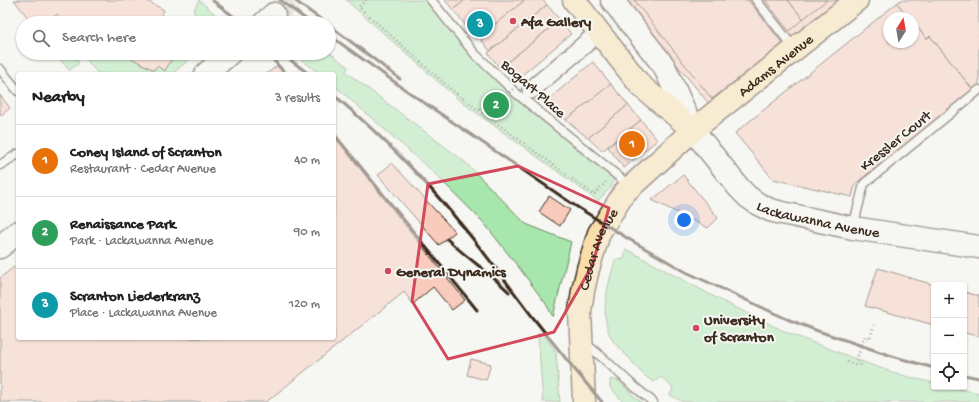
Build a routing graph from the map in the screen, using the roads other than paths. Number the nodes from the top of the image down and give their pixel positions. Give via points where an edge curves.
1 (431, 0) edge
2 (574, 0) edge
3 (612, 0) edge
4 (756, 0) edge
5 (857, 0) edge
6 (597, 34) dead end
7 (795, 49) junction
8 (222, 60) edge
9 (0, 68) edge
10 (208, 72) edge
11 (16, 88) edge
12 (524, 88) road end
13 (979, 90) edge
14 (693, 130) junction
15 (16, 155) edge
16 (0, 166) edge
17 (630, 186) junction
18 (853, 228) junction
19 (16, 234) edge
20 (0, 247) edge
21 (979, 247) edge
22 (581, 340) junction
23 (584, 402) edge
24 (653, 402) edge

1 - 17 lane, Bogart Place via 475,54 516,93
2 - 14 main road, Lackawanna Avenue via 641,86
3 - 14 main road, Lackawanna Avenue via 664,66
4 - 7 lane
5 - 7 main road, Adams Avenue
6 - 12 street
7 - 14 main road, Adams Avenue
8 - 10 main road
9 - 11 lane
13 - 18 lane, Kressler Court via 864,184
14 - 17 main road, Cedar Avenue
14 - 18 main road, Lackawanna Avenue via 739,188 758,204 770,210
15 - 16 lane
17 - 22 main road, Cedar Avenue via 596,241 583,291 580,311
18 - 21 main road, Lackawanna Avenue
19 - 20 main road
22 - 23 main road, Cedar Avenue
22 - 24 lane

